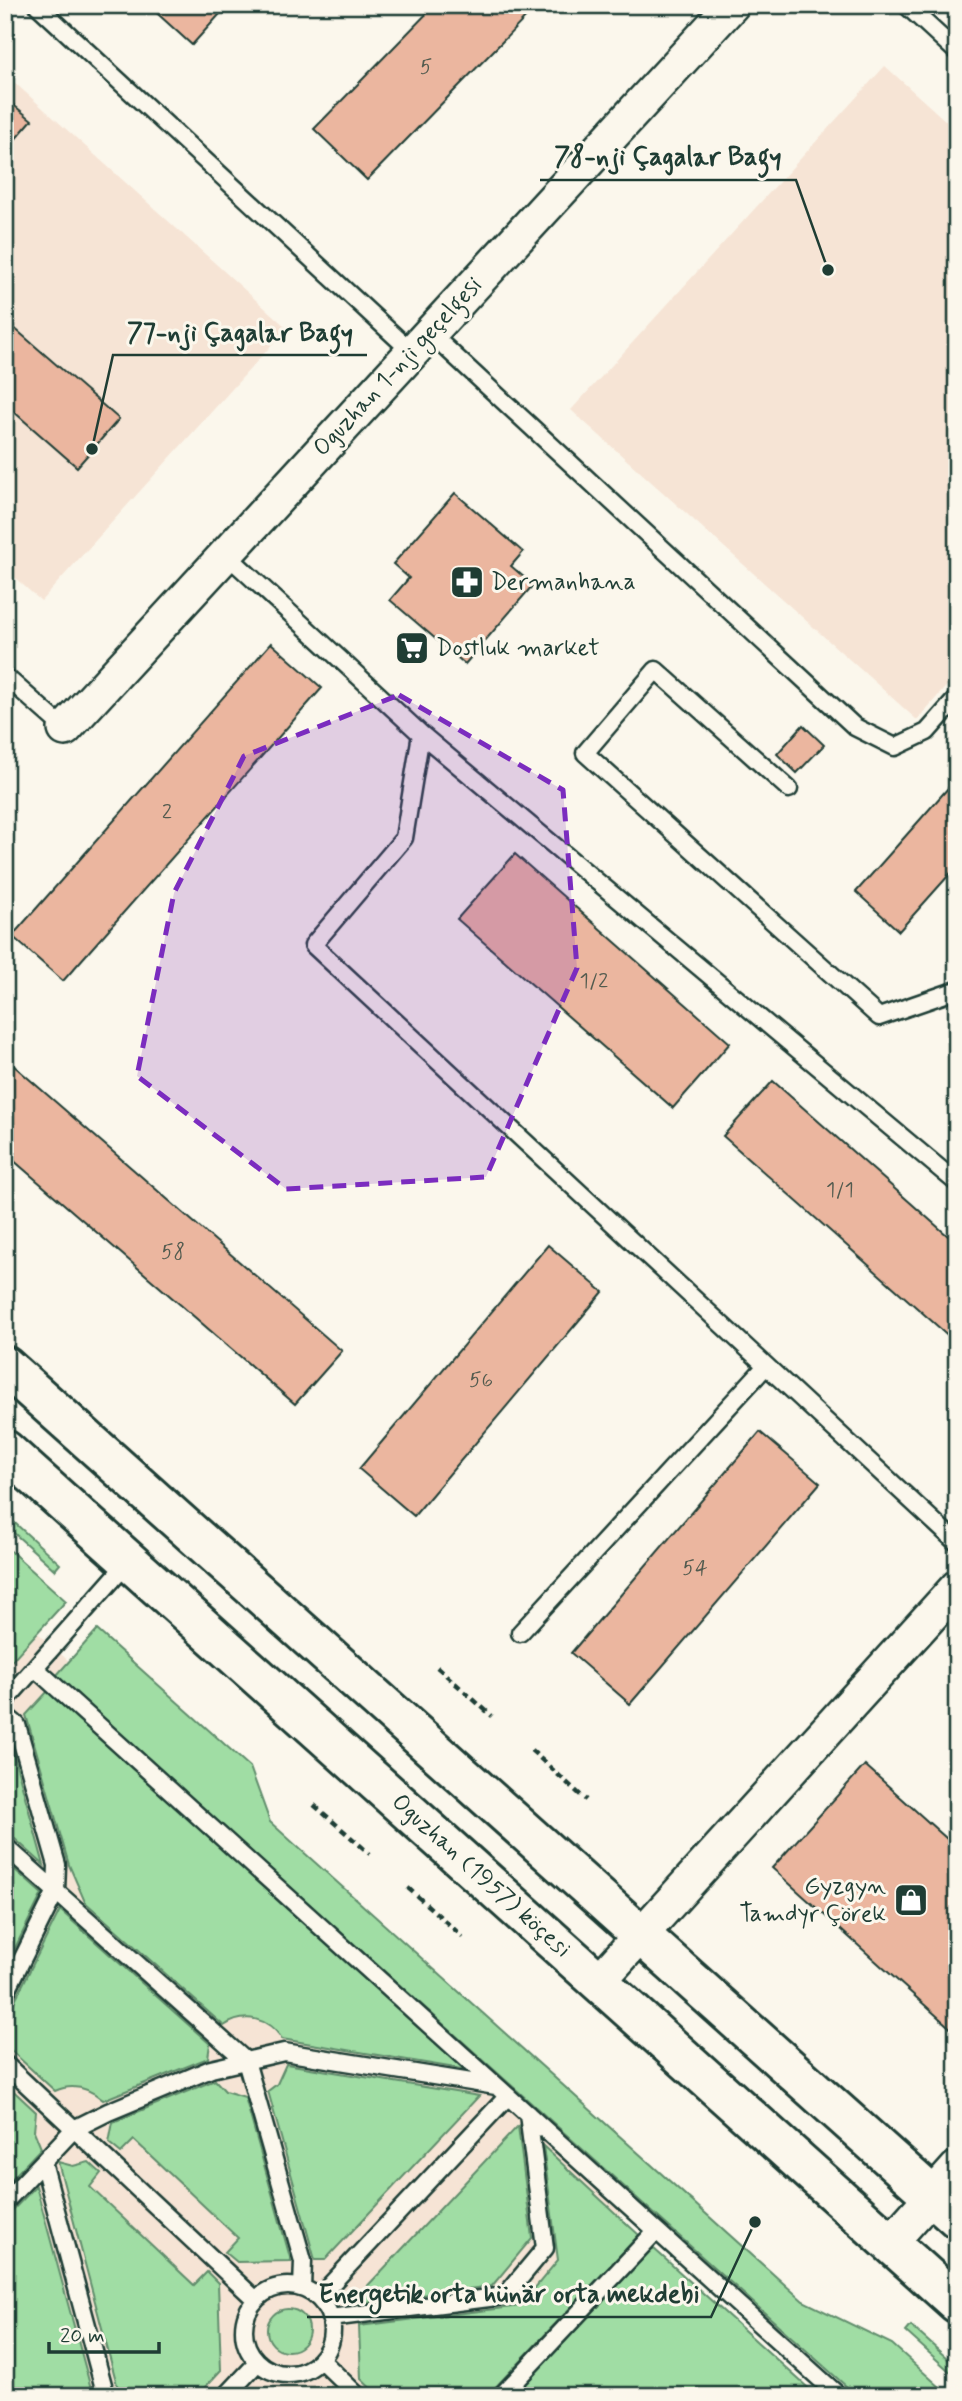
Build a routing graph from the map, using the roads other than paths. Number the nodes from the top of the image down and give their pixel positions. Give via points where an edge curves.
1 (37, 5) edge
2 (732, 5) edge
3 (906, 5) edge
4 (957, 52) edge
5 (421, 342) junction
6 (226, 554) junction
7 (5, 676) edge
8 (957, 698) edge
9 (65, 729) joint
10 (421, 734) junction
11 (789, 789) dead end
12 (957, 990) edge
13 (957, 1183) edge
14 (5, 1366) edge
15 (766, 1366) junction
16 (5, 1450) edge
17 (957, 1543) edge
18 (129, 1561) junction
19 (957, 1587) edge
20 (520, 1633) dead end
21 (35, 1668) junction
22 (5, 1701) edge
23 (5, 1715) edge
24 (5, 1846) edge
25 (56, 1891) junction
26 (640, 1934) junction
27 (599, 1981) junction
28 (5, 1994) edge
29 (246, 2061) junction
30 (5, 2064) edge
31 (502, 2091) junction
32 (528, 2114) junction
33 (74, 2129) junction
34 (43, 2162) junction
35 (957, 2168) edge
36 (5, 2202) edge
37 (944, 2207) edge
38 (656, 2231) junction
39 (890, 2243) junction
40 (302, 2288) junction
41 (318, 2298) junction
42 (256, 2300) junction
43 (957, 2302) edge
44 (330, 2318) junction
45 (321, 2360) junction
46 (258, 2362) junction
47 (106, 2396) edge
48 (226, 2396) edge
49 (358, 2396) edge
50 (501, 2396) edge
51 (839, 2396) edge

1 - 5 lane
2 - 5 street, Oguzhan 1-nji geçelgesi
3 - 4 lane
5 - 6 street, Oguzhan 1-nji geçelgesi
5 - 8 lane via 855,727 895,747 927,732
6 - 9 street, Oguzhan 1-nji geçelgesi
6 - 10 lane
7 - 9 lane
10 - 13 lane
10 - 15 lane via 404,838 313,945
11 - 12 lane via 656,670 585,753 879,1017
14 - 26 main road
15 - 17 lane
15 - 20 lane
16 - 18 main road, Oguzhan (1957) köçesi
18 - 21 lane
18 - 27 main road, Oguzhan (1957) köçesi
19 - 26 street
21 - 22 lane
21 - 31 lane
23 - 25 lane via 17,1725 57,1865
24 - 25 lane
25 - 28 lane
25 - 29 lane
26 - 27 street
26 - 37 main road
27 - 39 main road, Oguzhan (1957) köçesi
29 - 31 lane via 284,2052
29 - 33 lane via 211,2069
29 - 40 lane via 303,2261
30 - 33 lane
31 - 32 lane
31 - 41 lane
32 - 38 lane
32 - 44 lane via 545,2248 505,2296
33 - 34 lane
33 - 42 lane
34 - 36 lane
34 - 47 lane
35 - 37 street
37 - 39 street
38 - 50 lane
38 - 51 lane
39 - 43 main road, Oguzhan (1957) köçesi
40 - 41 lane
40 - 42 lane via 277,2287
41 - 44 lane
42 - 46 lane via 244,2334
44 - 45 lane via 332,2338
45 - 46 lane via 299,2373 287,2374
45 - 49 lane
46 - 48 lane

